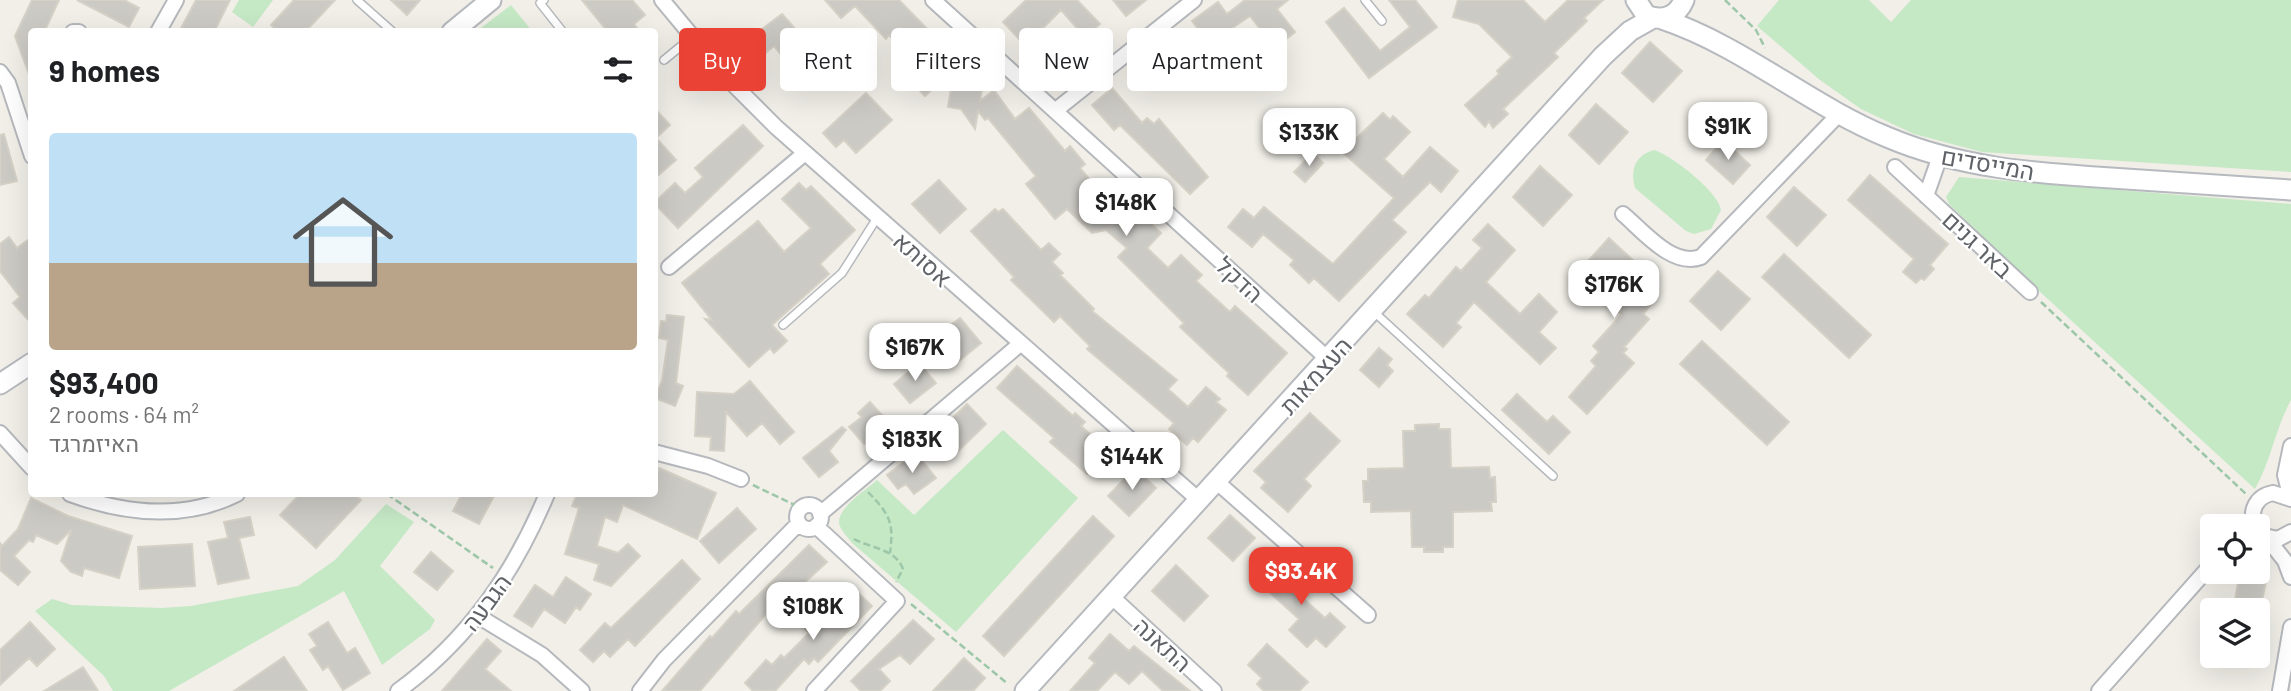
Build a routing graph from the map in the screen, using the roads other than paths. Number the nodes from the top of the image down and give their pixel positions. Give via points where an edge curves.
1 (176, 0) edge
2 (357, 0) edge
3 (491, 0) edge
4 (544, 0) edge
5 (662, 0) edge
6 (933, 0) edge
7 (1194, 0) edge
8 (1365, 0) edge
9 (1684, 0) edge
10 (1636, 2) edge
11 (1658, 19) junction
12 (1382, 21) dead end
13 (160, 28) edge
14 (388, 28) edge
15 (457, 28) edge
16 (560, 28) edge
17 (683, 28) edge
18 (1713, 39) junction
19 (679, 48) edge
20 (1603, 56) junction
21 (664, 60) dead end
22 (0, 72) edge
23 (739, 91) edge
24 (1056, 110) junction
25 (1839, 114) junction
26 (28, 144) edge
27 (805, 153) junction
28 (1940, 156) junction
29 (1895, 167) dead end
30 (2291, 190) edge
31 (1926, 196) junction
32 (1623, 214) dead end
33 (877, 218) junction
34 (669, 267) dead end
35 (2030, 292) road end
36 (1373, 311) junction
37 (783, 325) dead end
38 (1020, 344) junction
39 (1329, 360) junction
40 (28, 366) edge
41 (0, 384) edge
42 (0, 433) edge
43 (658, 453) edge
44 (2289, 453) edge
45 (28, 464) edge
46 (1553, 475) dead end
47 (741, 479) road end
48 (1217, 482) junction
49 (79, 497) edge
50 (228, 497) edge
51 (546, 497) edge
52 (2291, 499) edge
53 (1200, 501) junction
54 (2258, 503) junction
55 (2250, 514) edge
56 (2259, 514) edge
57 (818, 520) junction
58 (799, 523) junction
59 (2291, 532) edge
60 (2270, 537) edge
61 (2270, 545) edge
62 (2200, 577) edge
63 (2291, 577) edge
64 (1111, 596) junction
65 (1368, 615) dead end
66 (478, 616) junction
67 (2291, 627) edge
68 (398, 691) edge
69 (582, 691) edge
70 (640, 691) edge
71 (814, 691) edge
72 (1025, 691) edge
73 (1214, 691) edge
74 (2099, 691) edge
75 (2280, 691) edge

1 - 13 street
2 - 14 lane
3 - 15 street
4 - 16 lane via 540,3
5 - 17 street, אסותא
6 - 24 street, הדקל
7 - 24 street
8 - 12 lane
9 - 11 street, העצמאות via 1677,12
9 - 18 street, המייסדים
10 - 11 street, המייסדים
10 - 20 street, העצמאות
11 - 18 street, המייסדים
11 - 20 street, העצמאות via 1630,31
18 - 25 street, המייסדים
19 - 21 lane
20 - 36 street, העצמאות
22 - 26 street
23 - 27 street, אסותא
24 - 39 street, הדקל
25 - 28 street, המייסדים
25 - 32 street via 1701,257 1689,261 1676,258
27 - 33 street, אסותא
27 - 34 street
28 - 30 street, המייסדים via 2010,171
28 - 31 street, באר גנים
29 - 31 street, באר גנים
31 - 35 street, באר גנים
33 - 37 lane via 842,273
33 - 38 street, אסותא
36 - 39 street, העצמאות
36 - 46 lane
38 - 53 street, אסותא
38 - 57 street
39 - 48 street, העצמאות
40 - 41 street
42 - 45 street
43 - 47 street
44 - 52 street via 2285,475
44 - 54 street
48 - 53 street, העצמאות
48 - 65 street
49 - 50 street via 165,513
51 - 66 street, הגבעה via 506,576
52 - 54 street via 2281,494
53 - 64 street, העצמאות
54 - 55 street
54 - 56 street
57 - 58 street via 805,528
57 - 58 street via 812,506 801,508
57 - 71 street via 893,597
58 - 70 street via 664,660
59 - 60 street via 2278,539
61 - 63 street via 2285,561
62 - 74 street
64 - 72 street, העצמאות
64 - 73 street, התאנה
66 - 68 street, הגבעה via 440,657
66 - 69 street via 542,655
67 - 75 street

